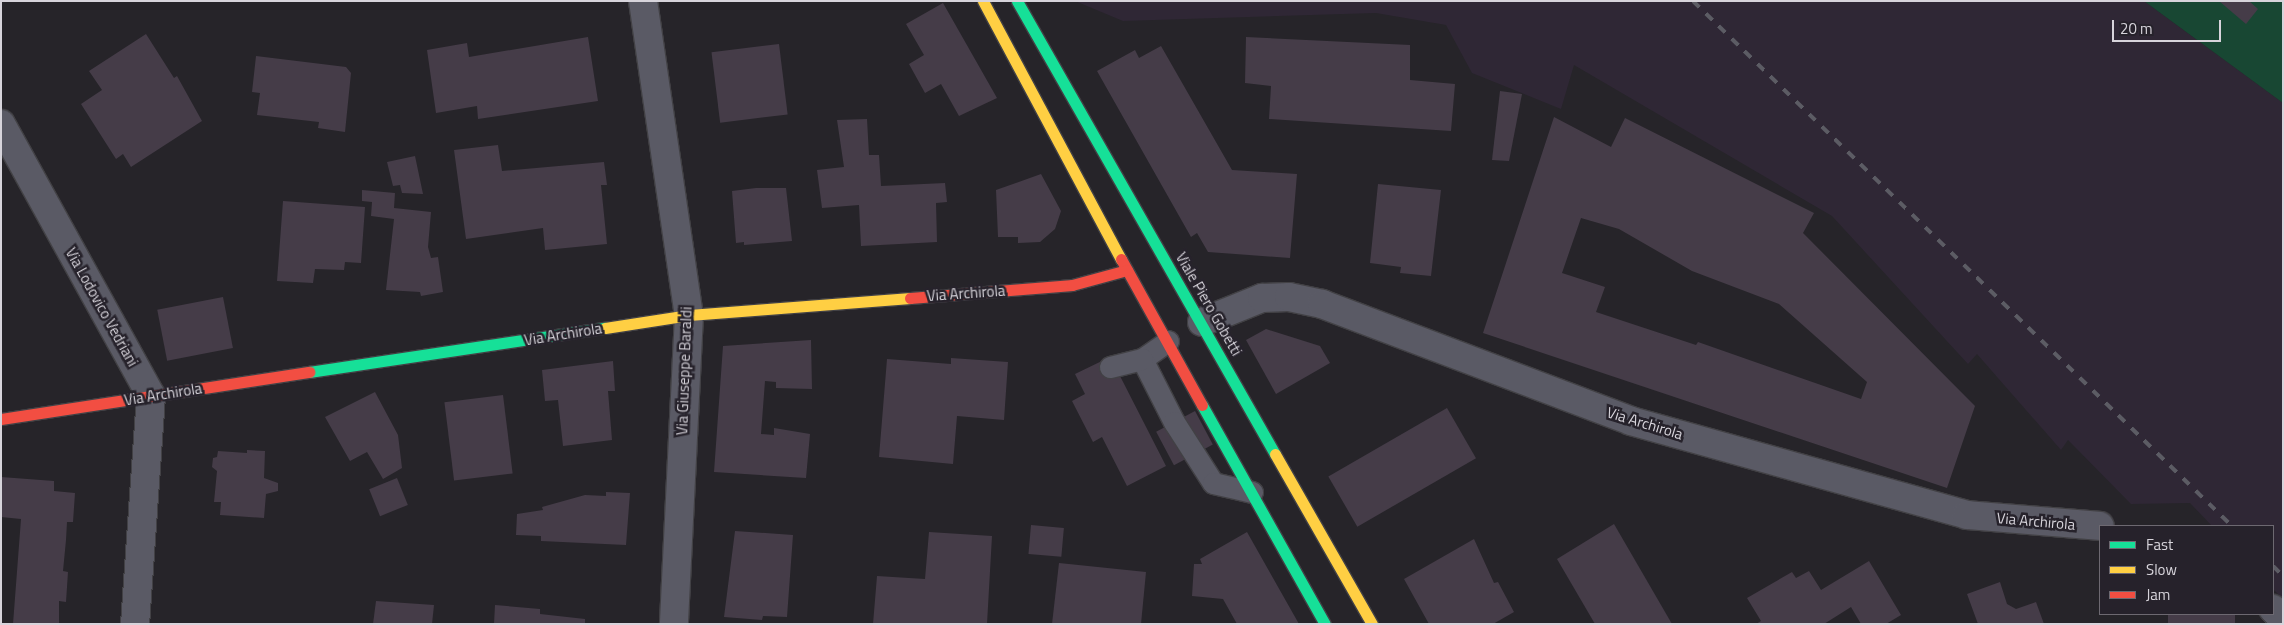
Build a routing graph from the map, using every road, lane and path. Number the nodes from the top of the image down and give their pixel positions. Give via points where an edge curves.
1 (642, 1) edge
2 (983, 1) edge
3 (1017, 1) edge
4 (1, 124) edge
5 (1127, 270) junction
6 (689, 315) junction
7 (1202, 322) junction
8 (1168, 341) junction
9 (1142, 359) junction
10 (1110, 368) dead end
11 (151, 396) junction
12 (1, 419) edge
13 (1252, 492) junction
14 (2099, 526) edge
15 (135, 624) edge
16 (674, 624) edge
17 (1325, 624) edge
18 (1372, 624) edge

1 - 6 street, Via Giuseppe Baraldi
2 - 5 main road
3 - 7 main road, Viale Piero Gobetti
4 - 11 street, Via Lodovico Vedriani
5 - 6 main road, Via Archirola via 1072,285
5 - 8 main road
6 - 11 main road, Via Archirola
6 - 16 street, Via Giuseppe Baraldi
7 - 14 street, Via Archirola via 1262,298 1289,297 1322,304 1631,421 1967,515
7 - 18 main road, Viale Piero Gobetti
8 - 9 lane
8 - 13 main road
9 - 10 lane
9 - 13 lane via 1193,456 1213,483
11 - 12 main road, Via Archirola
11 - 15 street
13 - 17 main road

